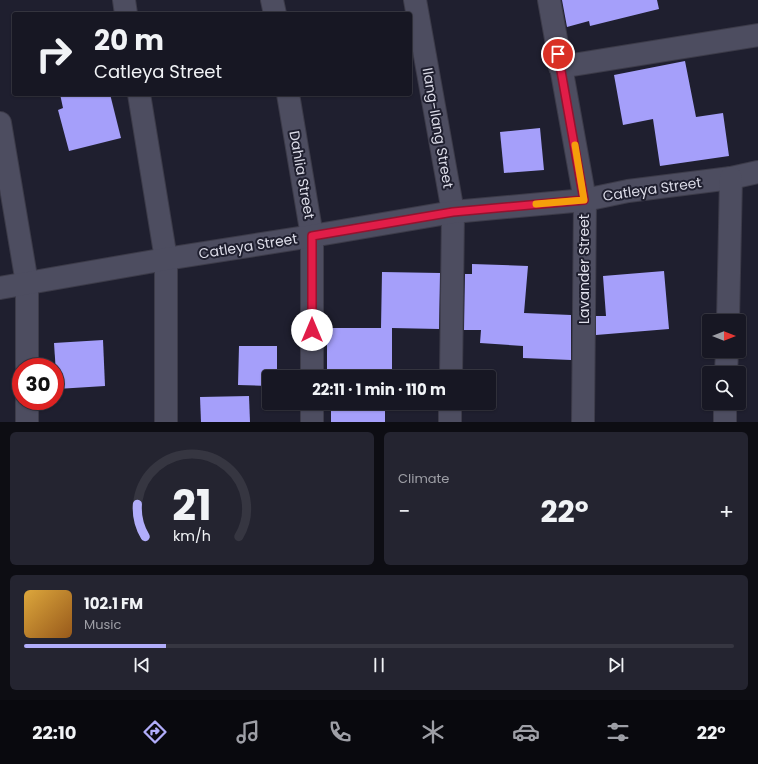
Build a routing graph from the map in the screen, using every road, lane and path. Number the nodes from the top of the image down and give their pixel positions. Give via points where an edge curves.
1 (124, 0) edge
2 (272, 0) edge
3 (415, 0) edge
4 (549, 0) edge
5 (126, 12) edge
6 (274, 12) edge
7 (758, 35) edge
8 (560, 67) junction
9 (139, 96) edge
10 (288, 96) edge
11 (0, 123) edge
12 (758, 172) edge
13 (731, 178) junction
14 (584, 200) junction
15 (453, 212) junction
16 (312, 236) junction
17 (166, 259) junction
18 (27, 283) junction
19 (0, 288) edge
20 (728, 314) edge
21 (27, 358) edge
22 (312, 370) edge
23 (451, 370) edge
24 (27, 410) edge
25 (312, 410) edge
26 (450, 410) edge
27 (725, 410) edge
28 (27, 422) edge
29 (166, 422) edge
30 (312, 422) edge
31 (450, 422) edge
32 (583, 422) edge
33 (725, 422) edge

1 - 5 street
2 - 6 street
3 - 15 street, Ilang-Ilang Street
4 - 8 street, Lavander Street
7 - 8 street
8 - 14 street, Lavander Street
9 - 17 street
10 - 16 street, Dahlia Street
11 - 18 street
12 - 13 street, Catleya Street
13 - 14 street, Catleya Street via 628,190
13 - 20 street
14 - 15 street, Catleya Street
14 - 32 street, Lavander Street
15 - 16 street, Catleya Street
15 - 23 street, Ilang-Ilang Street
16 - 17 street, Catleya Street
16 - 22 street, Dahlia Street
17 - 18 street, Catleya Street
17 - 29 street
18 - 19 street, Catleya Street
18 - 21 street
24 - 28 street
25 - 30 street
26 - 31 street
27 - 33 street

